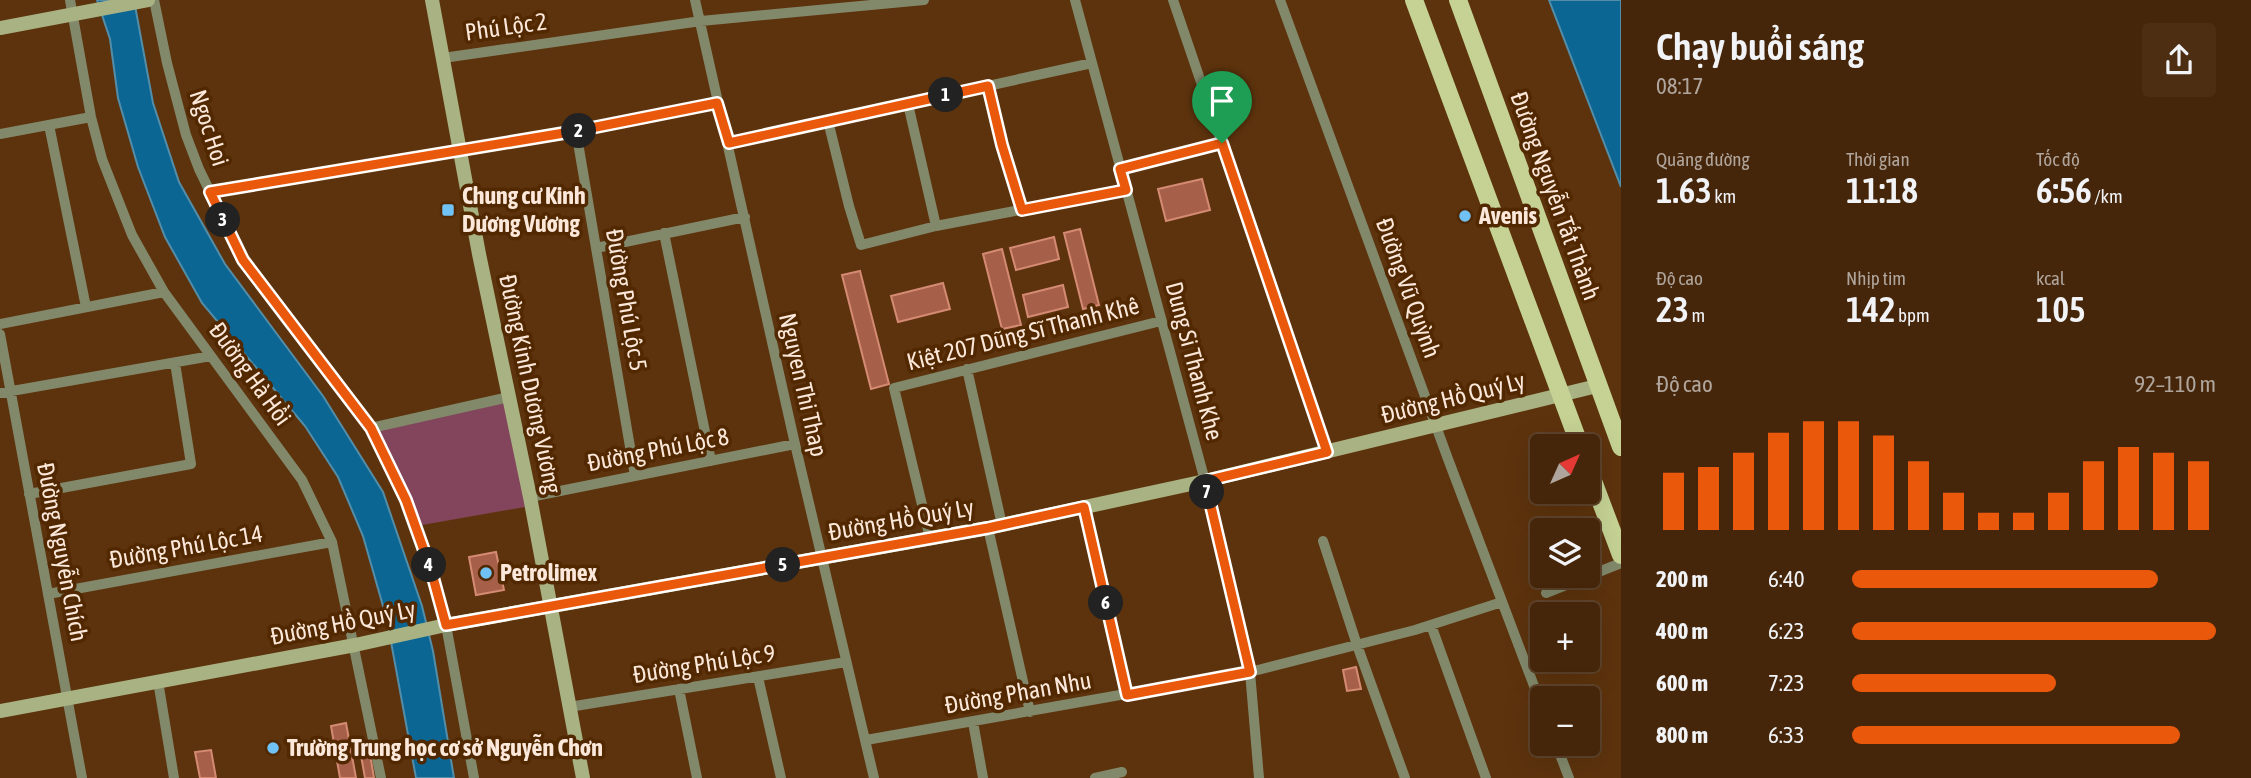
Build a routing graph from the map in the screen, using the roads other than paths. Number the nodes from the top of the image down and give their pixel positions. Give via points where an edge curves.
1 (432, 0) edge
2 (695, 0) edge
3 (924, 0) edge
4 (1075, 0) edge
5 (1173, 0) edge
6 (1280, 0) edge
7 (1414, 0) edge
8 (1458, 0) edge
9 (147, 1) edge
10 (71, 7) edge
11 (701, 21) junction
12 (0, 28) edge
13 (443, 58) junction
14 (1092, 63) junction
15 (988, 86) junction
16 (717, 103) junction
17 (908, 104) junction
18 (91, 117) junction
19 (828, 121) junction
20 (49, 125) junction
21 (576, 131) junction
22 (0, 135) edge
23 (729, 143) junction
24 (1222, 143) junction
25 (460, 150) junction
26 (1120, 169) junction
27 (1126, 190) junction
28 (210, 192) junction
29 (1022, 210) junction
30 (745, 216) junction
31 (936, 226) junction
32 (664, 233) junction
33 (596, 247) junction
34 (164, 292) junction
35 (86, 307) junction
36 (1161, 321) junction
37 (0, 324) edge
38 (0, 334) edge
39 (211, 356) junction
40 (175, 363) junction
41 (967, 369) junction
42 (1597, 386) junction
43 (5, 392) edge
44 (1561, 395) junction
45 (509, 397) junction
46 (1436, 425) junction
47 (371, 428) junction
48 (1576, 434) edge
49 (795, 444) junction
50 (1621, 447) edge
51 (1327, 452) junction
52 (711, 461) junction
53 (635, 477) junction
54 (1205, 481) junction
55 (29, 494) junction
56 (530, 497) junction
57 (1600, 499) edge
58 (1084, 507) junction
59 (995, 527) junction
60 (930, 538) junction
61 (1324, 541) dead end
62 (332, 542) junction
63 (1621, 555) edge
64 (821, 558) junction
65 (1621, 563) edge
66 (1546, 593) dead end
67 (48, 594) junction
68 (1502, 603) junction
69 (550, 606) junction
70 (1431, 625) junction
71 (440, 626) junction
72 (355, 645) junction
73 (1357, 645) junction
74 (846, 662) junction
75 (1250, 672) junction
76 (758, 677) junction
77 (158, 681) junction
78 (1534, 686) edge
79 (679, 689) junction
80 (1127, 695) junction
81 (67, 698) junction
82 (569, 707) junction
83 (0, 711) edge
84 (1030, 712) junction
85 (973, 722) junction
86 (866, 740) junction
87 (1561, 756) edge
88 (1122, 772) dead end
89 (82, 778) edge
90 (174, 778) edge
91 (381, 778) edge
92 (474, 778) edge
93 (583, 778) edge
94 (697, 778) edge
95 (781, 778) edge
96 (874, 778) edge
97 (983, 778) edge
98 (1095, 778) edge
99 (1259, 778) edge
100 (1405, 778) edge
101 (1486, 778) edge
102 (1569, 778) edge

1 - 13 street, Đường Kinh Dương Vương
2 - 11 street, Nguyen Thi Thap
3 - 11 street, Phú Lộc 2
4 - 14 street, Dung Si Thanh Khe
5 - 24 street
6 - 46 street, Đường Vũ Quỳnh
7 - 44 main road
8 - 42 main road, Đường Nguyễn Tất Thành
9 - 10 street via 90,11
9 - 28 street, Ngoc Hoi via 186,135
10 - 12 street
10 - 18 street, Đường Hà Hồi
11 - 13 street, Phú Lộc 2
11 - 16 street, Nguyen Thi Thap
13 - 25 street, Đường Kinh Dương Vương
14 - 15 street
14 - 26 street, Dung Si Thanh Khe
15 - 17 street
15 - 29 street
16 - 21 street
16 - 23 street, Nguyen Thi Thap
17 - 19 street
17 - 31 street
18 - 20 street
18 - 34 street, Đường Hà Hồi via 132,235
19 - 23 street
19 - 31 street via 861,245
20 - 22 street
20 - 35 street
21 - 25 street
21 - 33 street, Đường Phú Lộc 5
23 - 30 street, Nguyen Thi Thap
24 - 26 street
24 - 51 street
25 - 28 street
25 - 45 street, Đường Kinh Dương Vương
26 - 27 street, Dung Si Thanh Khe
27 - 29 street
27 - 36 street, Dung Si Thanh Khe
28 - 47 street, Ngoc Hoi via 243,260
29 - 31 street
30 - 32 street
30 - 49 street, Nguyen Thi Thap
32 - 33 street
32 - 52 street
33 - 53 street, Đường Phú Lộc 5
34 - 35 street
34 - 39 street, Đường Hà Hồi
35 - 37 street
36 - 41 street, Kiệt 207 Dũng Sĩ Thanh Khê
36 - 54 street, Dung Si Thanh Khe
38 - 43 street, Đường Nguyễn Chích
39 - 40 street
39 - 62 street, Đường Hà Hồi via 302,480
40 - 43 street
40 - 55 street via 191,464
41 - 59 street
41 - 60 street, Kiệt 207 Dũng Sĩ Thanh Khê via 894,388
42 - 44 street, Đường Hồ Quý Ly
42 - 50 main road, Đường Nguyễn Tất Thành
43 - 55 street, Đường Nguyễn Chích
44 - 46 street, Đường Hồ Quý Ly
44 - 48 main road
45 - 47 street
45 - 56 street, Đường Kinh Dương Vương
46 - 51 street, Đường Hồ Quý Ly
46 - 68 street, Đường Vũ Quỳnh
47 - 71 street, Ngoc Hoi via 406,500 431,570
49 - 52 street, Đường Phú Lộc 8
49 - 64 street, Nguyen Thi Thap
51 - 54 street, Đường Hồ Quý Ly
52 - 53 street, Đường Phú Lộc 8
53 - 56 street, Đường Phú Lộc 8
54 - 58 street, Đường Hồ Quý Ly
54 - 75 street, Dung Si Thanh Khe
55 - 67 street, Đường Nguyễn Chích
56 - 69 street, Đường Kinh Dương Vương
57 - 63 main road
58 - 59 street, Đường Hồ Quý Ly
58 - 80 street
59 - 60 street, Đường Hồ Quý Ly
59 - 84 street
60 - 64 street, Đường Hồ Quý Ly
61 - 73 street
62 - 67 street, Đường Phú Lộc 14
62 - 72 street, Đường Hà Hồi
64 - 69 street, Đường Hồ Quý Ly
64 - 74 street, Nguyen Thi Thap
65 - 66 street
67 - 81 street, Đường Nguyễn Chích
68 - 70 street, Đường Phan Nhu
68 - 78 street, Đường Vũ Quỳnh
69 - 71 street, Đường Hồ Quý Ly
69 - 82 street, Đường Kinh Dương Vương
70 - 73 street, Đường Phan Nhu
70 - 101 street
71 - 72 street, Đường Hồ Quý Ly
71 - 92 street, Ngoc Hoi
72 - 77 street, Đường Hồ Quý Ly
72 - 91 street, Đường Hà Hồi
73 - 75 street, Đường Phan Nhu
73 - 100 street
74 - 76 street, Đường Phú Lộc 9
74 - 86 street, Nguyen Thi Thap
75 - 80 street, Đường Phan Nhu
75 - 99 street, Dung Si Thanh Khe
76 - 79 street, Đường Phú Lộc 9
76 - 95 street
77 - 81 street, Đường Hồ Quý Ly
77 - 90 street
79 - 82 street, Đường Phú Lộc 9
79 - 94 street
80 - 84 street, Đường Phan Nhu
81 - 83 street, Đường Hồ Quý Ly
81 - 89 street, Đường Nguyễn Chích
82 - 93 street, Đường Kinh Dương Vương
84 - 85 street, Đường Phan Nhu
85 - 86 street, Đường Phan Nhu
85 - 97 street
86 - 96 street, Nguyen Thi Thap
87 - 102 street
88 - 98 street

